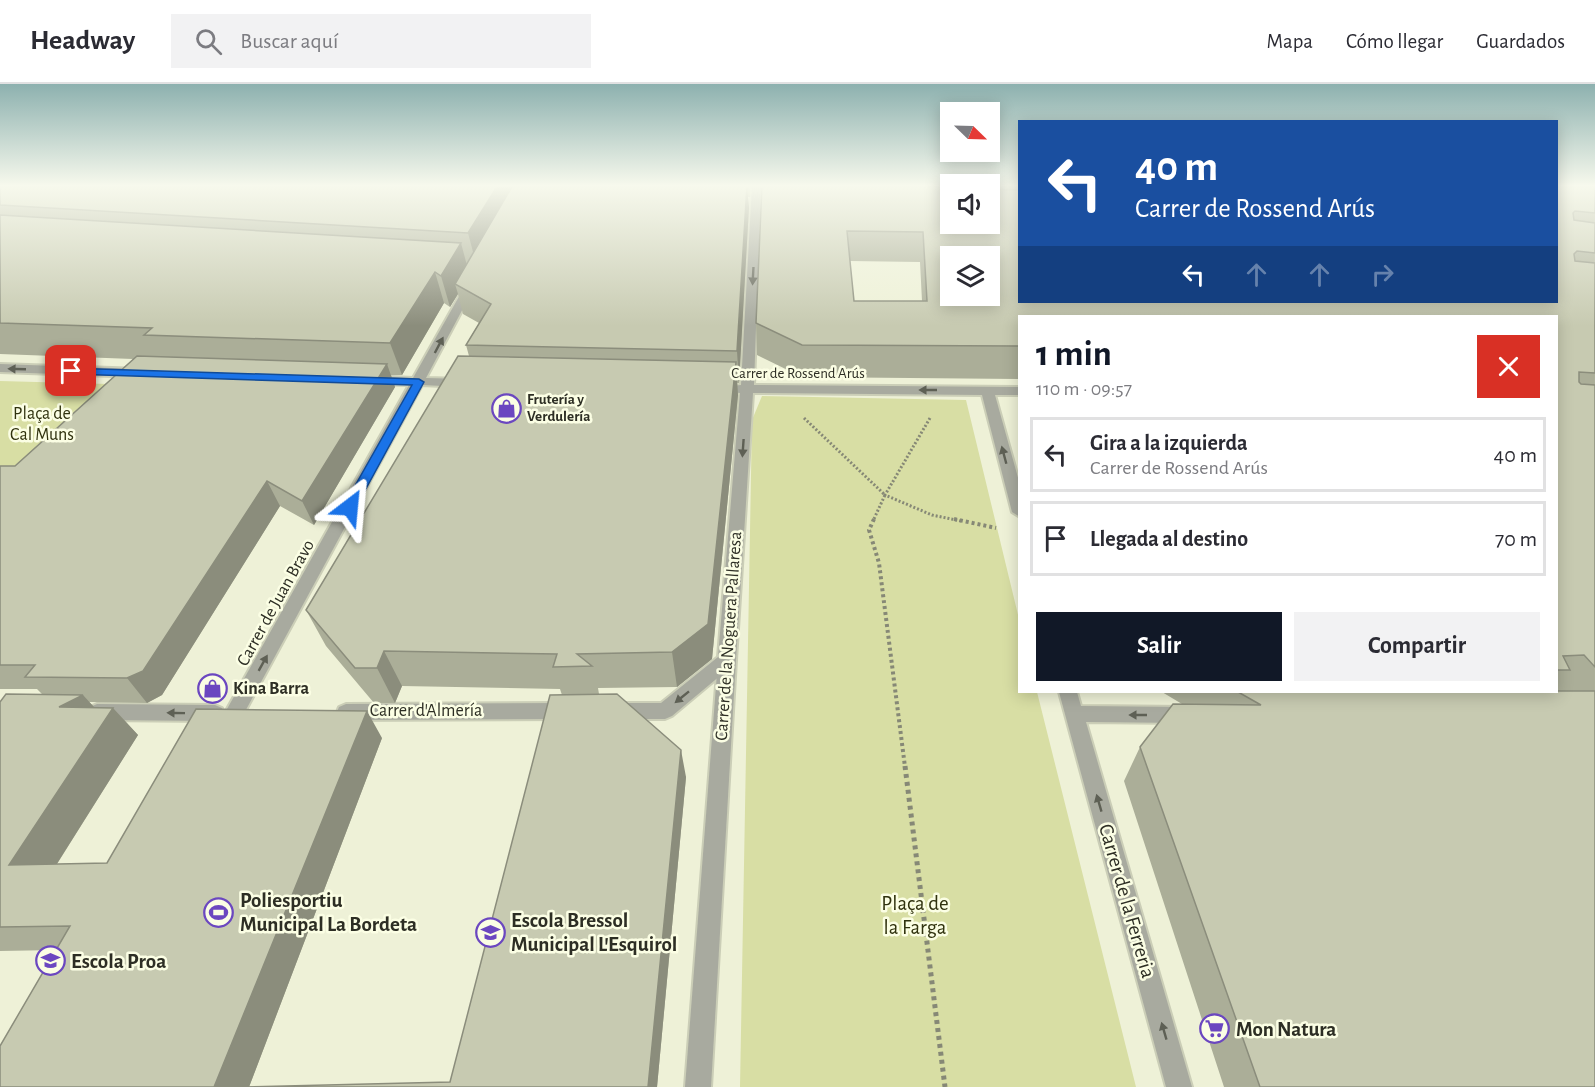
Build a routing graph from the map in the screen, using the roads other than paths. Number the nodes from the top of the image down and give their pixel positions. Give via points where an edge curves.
1 (755, 232) edge
2 (474, 278) edge
3 (0, 368) edge
4 (154, 373) edge
5 (355, 380) edge
6 (419, 382) junction
7 (481, 384) edge
8 (724, 389) edge
9 (747, 389) junction
10 (987, 390) junction
11 (1018, 391) edge
12 (1018, 505) edge
13 (727, 660) junction
14 (1068, 693) edge
15 (83, 712) edge
16 (324, 712) edge
17 (255, 713) edge
18 (234, 714) junction
19 (1075, 714) junction
20 (1203, 715) edge
21 (698, 1087) edge
22 (1179, 1087) edge

1 -> 9 street, Carrer de la Noguera Pallaresa
6 -> 2 street, Carrer de Juan Bravo
4 -> 3 street
5 - 6 street
6 - 7 street
18 -> 6 street, Carrer de Juan Bravo
8 - 9 street, Carrer de Rossend Arús
10 -> 9 street, Carrer de Rossend Arús
9 -> 13 street, Carrer de la Noguera Pallaresa
10 - 11 street, Carrer de Rossend Arús
12 -> 10 street
13 -> 16 street, Carrer d'Almería via 665,711
13 - 21 street, Carrer de la Noguera Pallaresa
14 - 19 street
18 -> 15 street
17 - 18 street
20 -> 19 street
22 -> 19 street, Carrer de la Ferreria

